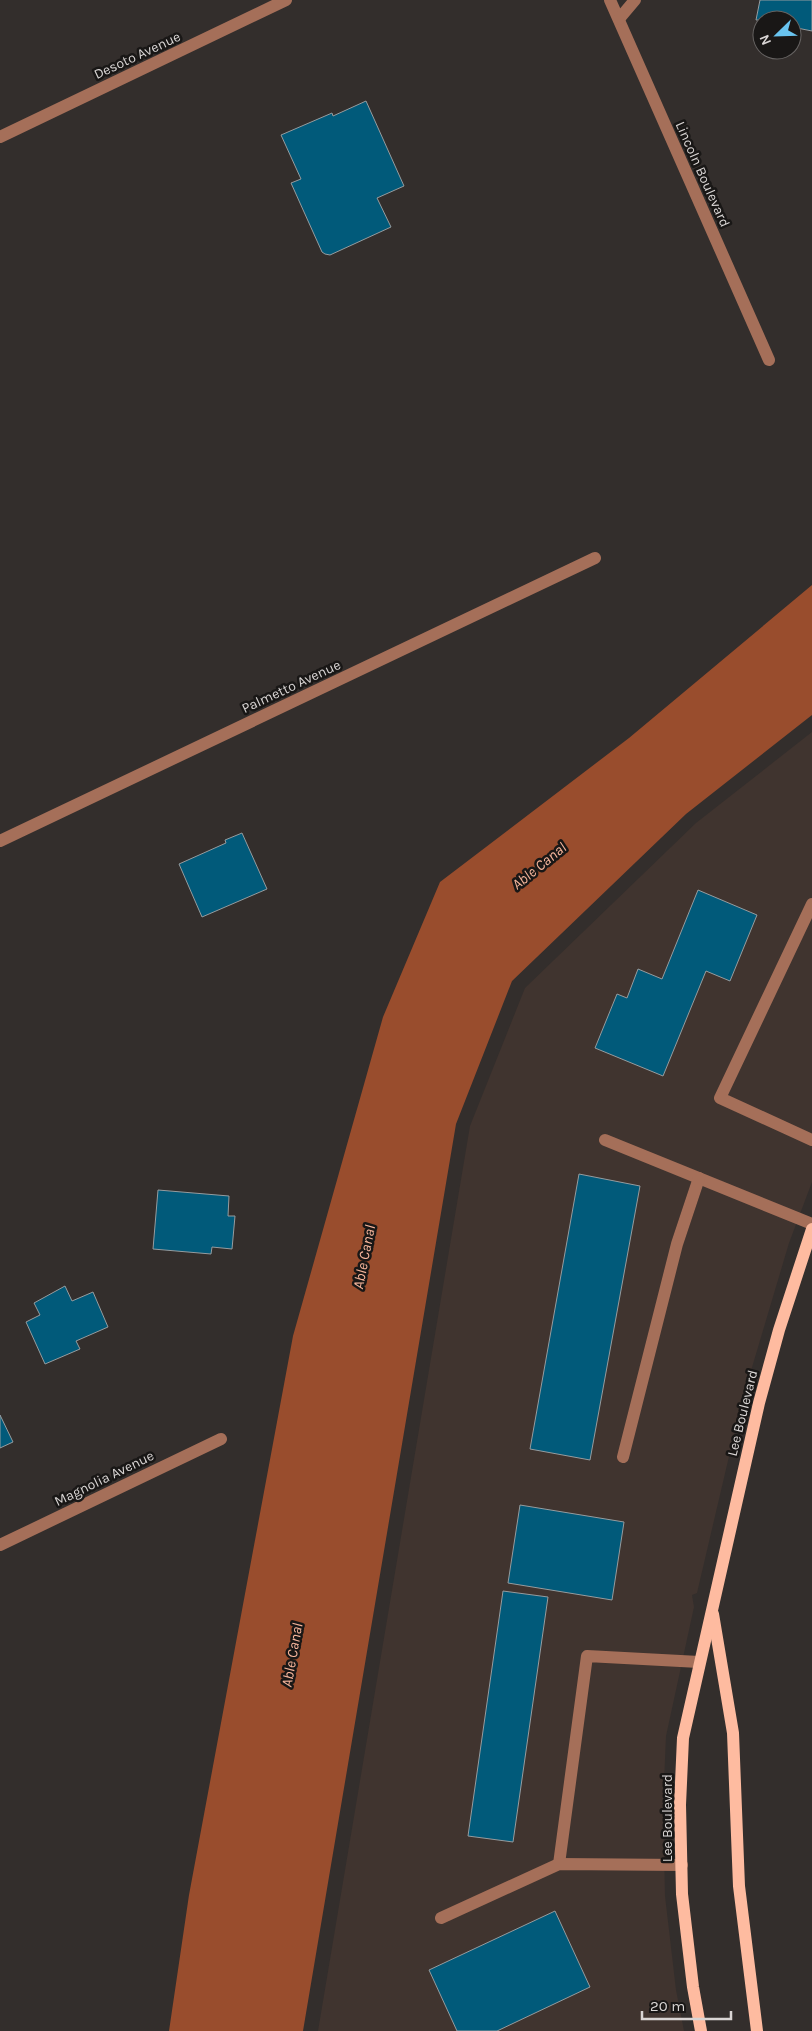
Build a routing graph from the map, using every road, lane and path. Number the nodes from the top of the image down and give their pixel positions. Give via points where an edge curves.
1 (286, 0) edge
2 (610, 0) edge
3 (636, 0) edge
4 (619, 18) junction
5 (0, 136) edge
6 (769, 360) dead end
7 (596, 558) dead end
8 (0, 841) edge
9 (812, 904) edge
10 (605, 1140) dead end
11 (812, 1140) edge
12 (699, 1178) junction
13 (812, 1224) edge
14 (812, 1229) edge
15 (220, 1439) dead end
16 (623, 1457) dead end
17 (0, 1545) edge
18 (711, 1606) junction
19 (699, 1662) junction
20 (559, 1864) junction
21 (682, 1865) junction
22 (441, 1918) dead end
23 (701, 2031) edge
24 (757, 2031) edge

1 - 5 street, Desoto Avenue
2 - 4 street, Lincoln Boulevard
3 - 4 street
4 - 6 street, Lincoln Boulevard
7 - 8 street, Palmetto Avenue
9 - 11 street via 720,1098
10 - 12 street
12 - 13 street
12 - 16 street via 677,1244
14 - 18 main road, Lee Boulevard via 759,1404
15 - 17 street, Magnolia Avenue
18 - 19 main road, Lee Boulevard
18 - 24 main road, Lee Boulevard via 733,1733 739,1886
19 - 20 street via 587,1656
19 - 21 main road, Lee Boulevard via 683,1738
20 - 21 street
20 - 22 street
21 - 23 main road, Lee Boulevard via 682,1894

